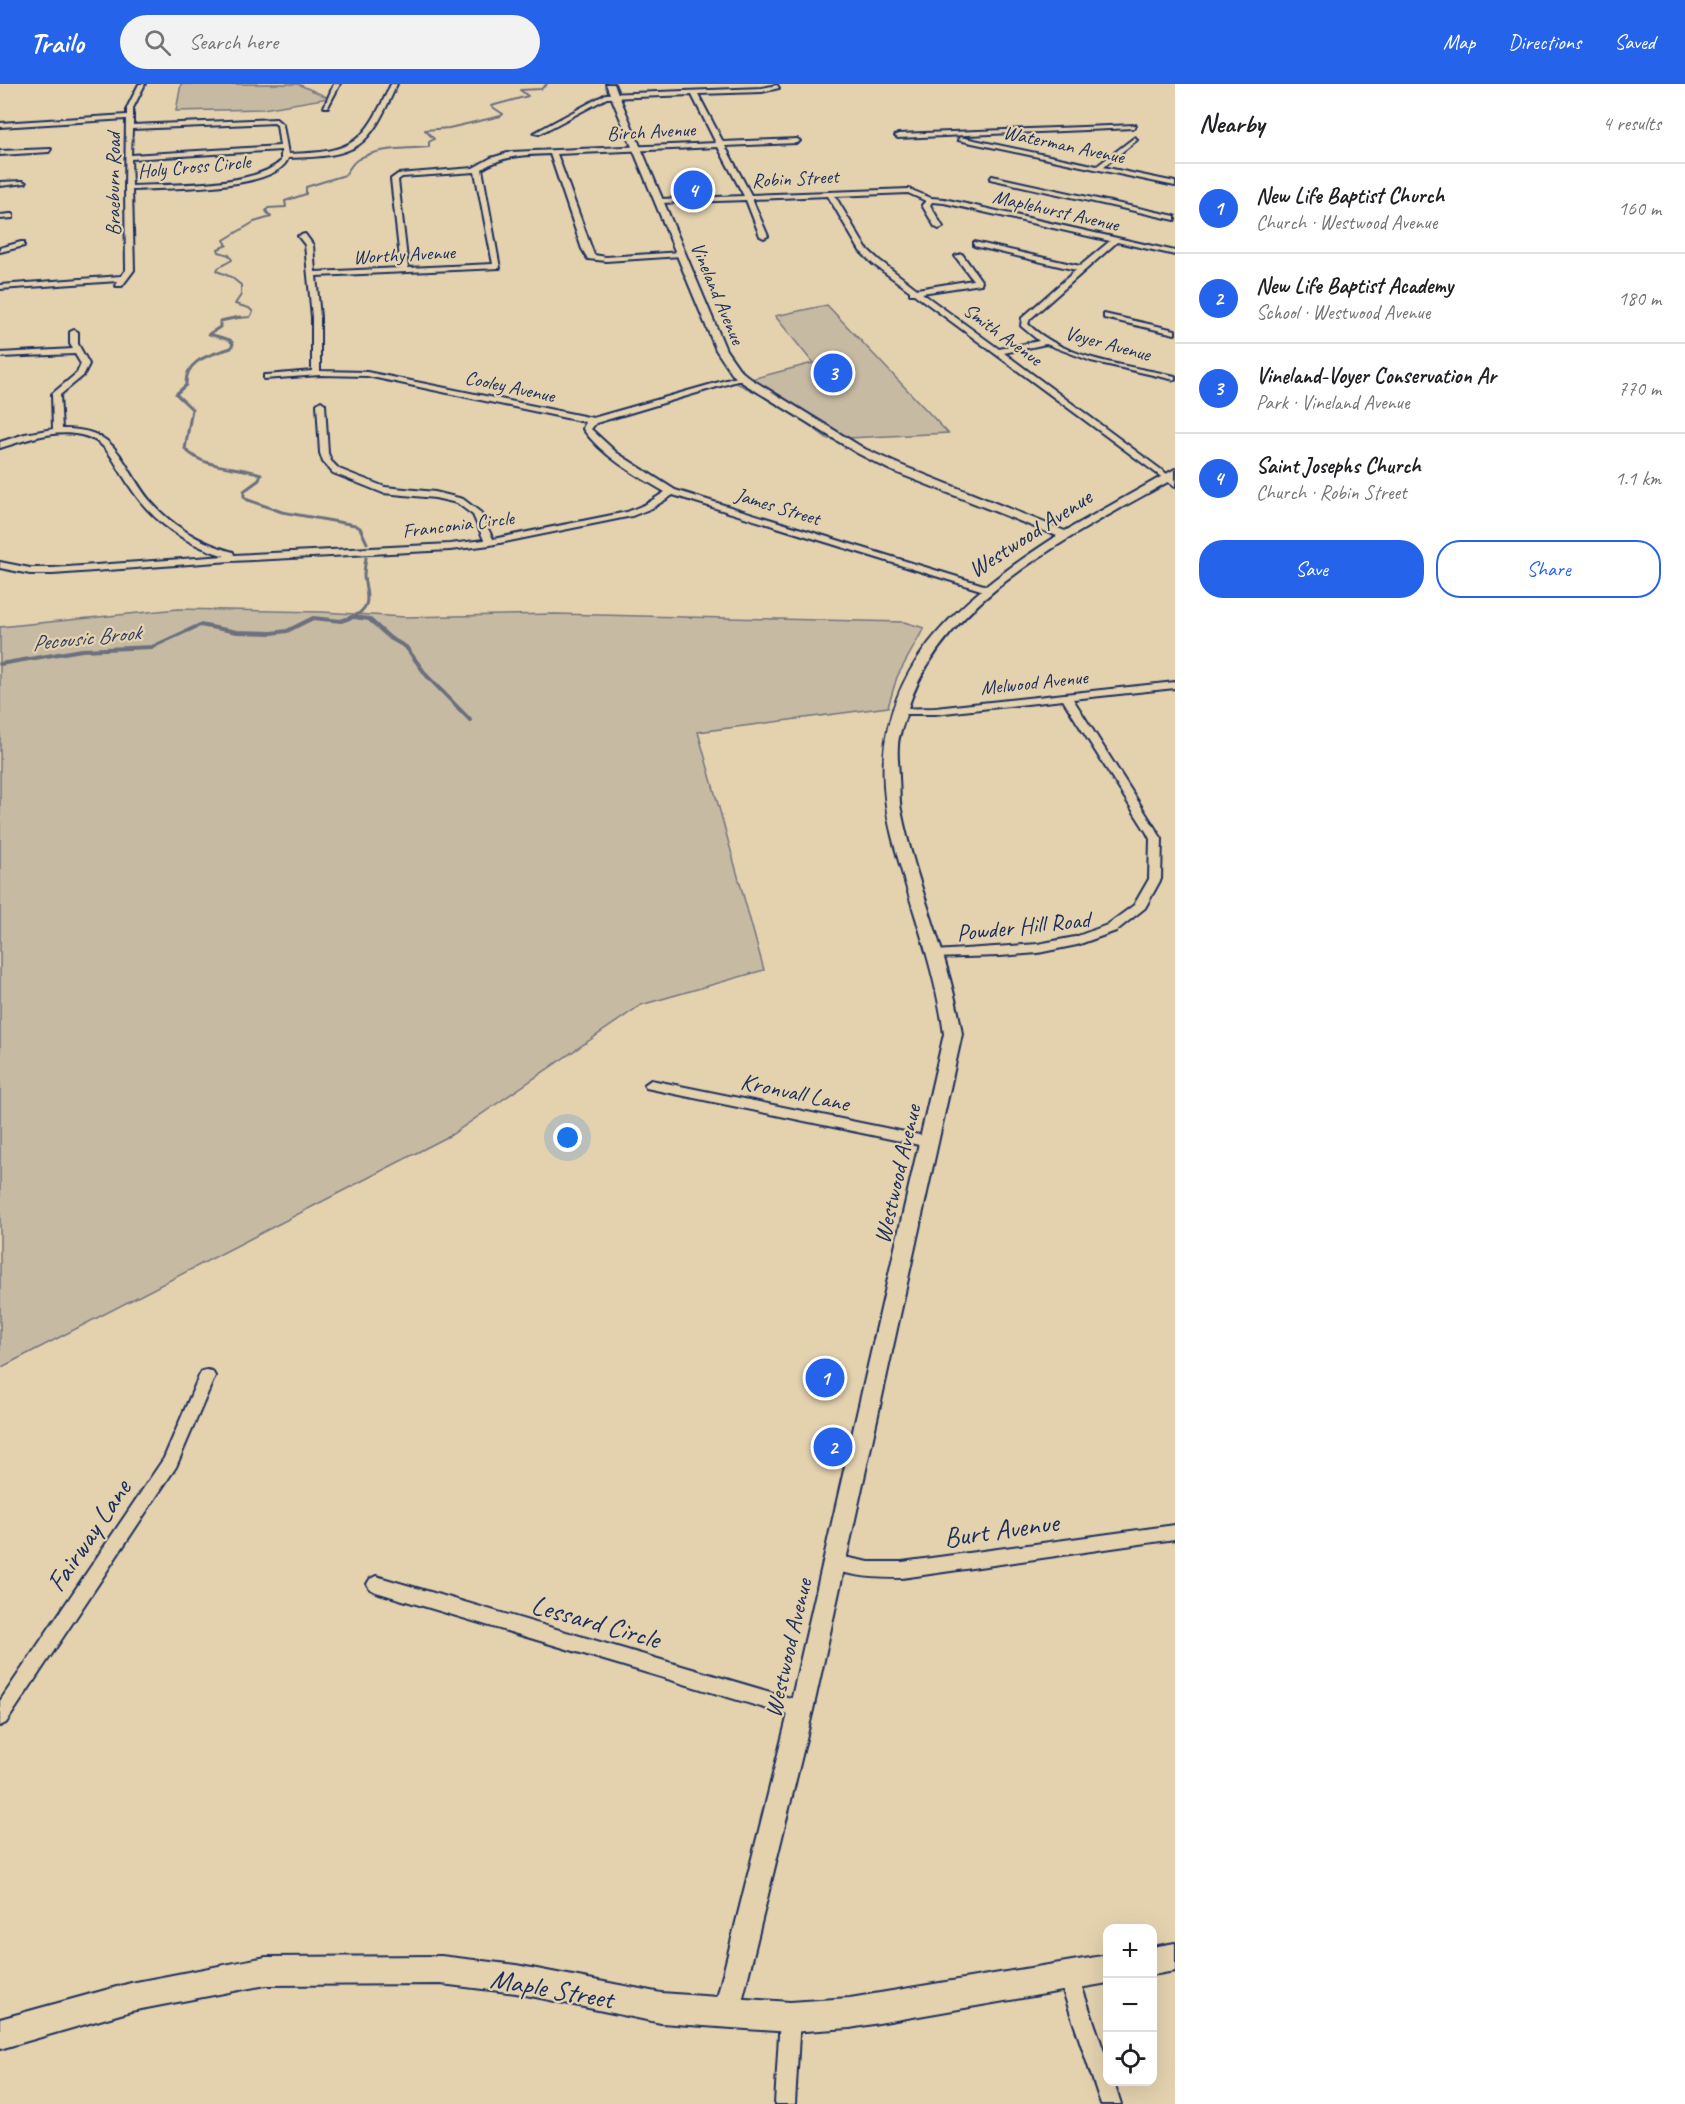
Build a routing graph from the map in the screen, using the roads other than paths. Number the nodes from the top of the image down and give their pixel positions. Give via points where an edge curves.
1 (142, 84) edge
2 (337, 84) edge
3 (394, 84) edge
4 (610, 84) edge
5 (777, 87) dead end
6 (694, 93) junction
7 (616, 95) junction
8 (326, 106) dead end
9 (130, 117) junction
10 (0, 125) edge
11 (1134, 126) dead end
12 (129, 127) junction
13 (537, 133) dead end
14 (947, 134) junction
15 (898, 136) dead end
16 (1135, 139) dead end
17 (797, 141) dead end
18 (721, 145) junction
19 (283, 148) junction
20 (638, 148) junction
21 (49, 150) dead end
22 (553, 152) junction
23 (0, 153) edge
24 (285, 156) junction
25 (128, 157) junction
26 (478, 168) junction
27 (1098, 168) junction
28 (992, 178) dead end
29 (23, 183) dead end
30 (0, 184) edge
31 (1175, 184) edge
32 (128, 188) junction
33 (830, 193) junction
34 (748, 197) junction
35 (930, 200) junction
36 (660, 201) junction
37 (10, 216) dead end
38 (0, 217) edge
39 (1175, 218) edge
40 (939, 227) dead end
41 (764, 236) dead end
42 (302, 237) dead end
43 (1115, 240) junction
44 (21, 244) dead end
45 (977, 244) dead end
46 (0, 250) edge
47 (1175, 253) edge
48 (681, 255) junction
49 (959, 255) dead end
50 (1082, 269) junction
51 (405, 270) junction
52 (312, 274) junction
53 (0, 287) edge
54 (913, 292) junction
55 (1107, 316) dead end
56 (74, 332) dead end
57 (1175, 332) edge
58 (1046, 342) junction
59 (79, 351) junction
60 (997, 352) junction
61 (0, 355) edge
62 (316, 373) junction
63 (267, 377) dead end
64 (741, 377) junction
65 (1175, 378) edge
66 (321, 405) dead end
67 (593, 421) junction
68 (58, 432) junction
69 (0, 445) edge
70 (1172, 478) edge
71 (672, 492) junction
72 (1067, 536) junction
73 (490, 542) junction
74 (241, 557) junction
75 (0, 565) edge
76 (987, 589) junction
77 (1175, 685) edge
78 (1066, 697) junction
79 (897, 711) junction
80 (935, 955) junction
81 (651, 1085) dead end
82 (929, 1142) junction
83 (207, 1376) dead end
84 (1175, 1532) edge
85 (834, 1563) junction
86 (376, 1584) dead end
87 (801, 1710) junction
88 (0, 1717) edge
89 (1175, 1957) edge
90 (1157, 1960) edge
91 (1103, 1970) edge
92 (1068, 1976) junction
93 (726, 2014) junction
94 (790, 2017) junction
95 (0, 2034) edge
96 (786, 2104) edge
97 (1111, 2104) edge

1 - 9 street, Braeburn Road via 131,105
2 - 8 street
3 - 24 street via 362,140 335,151
4 - 7 street, Vineland Avenue
5 - 6 street
6 - 7 street
6 - 18 street
7 - 13 street via 598,99
7 - 20 street, Vineland Avenue
9 - 10 street
9 - 12 street, Braeburn Road
11 - 14 street
12 - 19 street, Holy Cross Circle via 272,121 280,125
12 - 25 street, Braeburn Road
14 - 15 street
14 - 27 street, Waterman Avenue
16 - 27 street
17 - 18 street, Birch Avenue
18 - 20 street, Birch Avenue
18 - 34 street
19 - 24 street, Holy Cross Circle
19 - 25 street
20 - 22 street, Birch Avenue
20 - 36 street, Vineland Avenue
21 - 23 street
22 - 26 street, Birch Avenue via 506,155
22 - 48 street via 588,254 600,260
24 - 32 street, Holy Cross Circle via 278,168 253,179
25 - 32 street, Braeburn Road
26 - 51 street via 394,179
26 - 51 street, Worthy Avenue via 497,266
27 - 31 street, Waterman Avenue
28 - 39 street
29 - 30 street
32 - 53 street, Braeburn Road via 130,270 122,281
33 - 34 street, Robin Street
33 - 35 street, Robin Street via 906,190
33 - 54 street, Smith Avenue via 863,249
34 - 36 street, Robin Street
34 - 41 street
35 - 40 street via 926,205
35 - 43 street, Maplehurst Avenue
36 - 48 street, Vineland Avenue
37 - 38 street
42 - 52 street via 309,245
43 - 47 street, Maplehurst Avenue
43 - 50 street
44 - 46 street
45 - 50 street
48 - 64 street, Vineland Avenue via 721,350
49 - 54 street via 978,282
50 - 58 street via 1024,321 1026,328
51 - 52 street, Worthy Avenue
52 - 62 street
54 - 60 street, Smith Avenue
55 - 57 street
56 - 59 street
58 - 60 street, Voyer Avenue
58 - 65 street, Voyer Avenue via 1083,356
59 - 61 street
59 - 68 street via 85,362 84,370 55,397
60 - 70 street, Smith Avenue
62 - 63 street, Cooley Avenue
62 - 67 street, Cooley Avenue via 372,374
64 - 67 street, Cooley Avenue
64 - 72 street, Vineland Avenue via 881,461
66 - 73 street via 324,453 336,471 383,490 460,501 477,514
67 - 71 street, James Street via 586,429 594,438 632,468
68 - 69 street, Franconia Circle
68 - 74 street, Franconia Circle via 90,435 107,444 132,484 166,524 191,541
70 - 72 street, Westwood Avenue
71 - 73 street, Franconia Circle via 629,514
71 - 76 street, James Street
72 - 76 street, Westwood Avenue
73 - 74 street, Franconia Circle
74 - 75 street, Franconia Circle via 44,572
76 - 79 street, Westwood Avenue via 935,641
77 - 78 street, Melwood Avenue
78 - 79 street, Melwood Avenue via 935,711
78 - 80 street, Powder Hill Road via 1156,838 1164,866 1160,896 1137,923 1103,939 1062,947
79 - 80 street, Westwood Avenue via 890,788 900,838
80 - 82 street, Westwood Avenue via 953,1034
81 - 82 street, Kronvall Lane
82 - 85 street, Westwood Avenue
83 - 88 street, Fairway Lane via 170,1462
84 - 85 street, Burt Avenue via 902,1570 869,1570
85 - 87 street, Westwood Avenue
86 - 87 street, Lessard Circle
87 - 93 street, Westwood Avenue
89 - 90 main road
91 - 92 main road, Maple Street
92 - 94 main road, Maple Street via 850,2013
92 - 97 street
93 - 94 main road, Maple Street
93 - 95 main road, Maple Street via 661,2008 516,1979 441,1970 266,1971 131,1997
94 - 96 street

